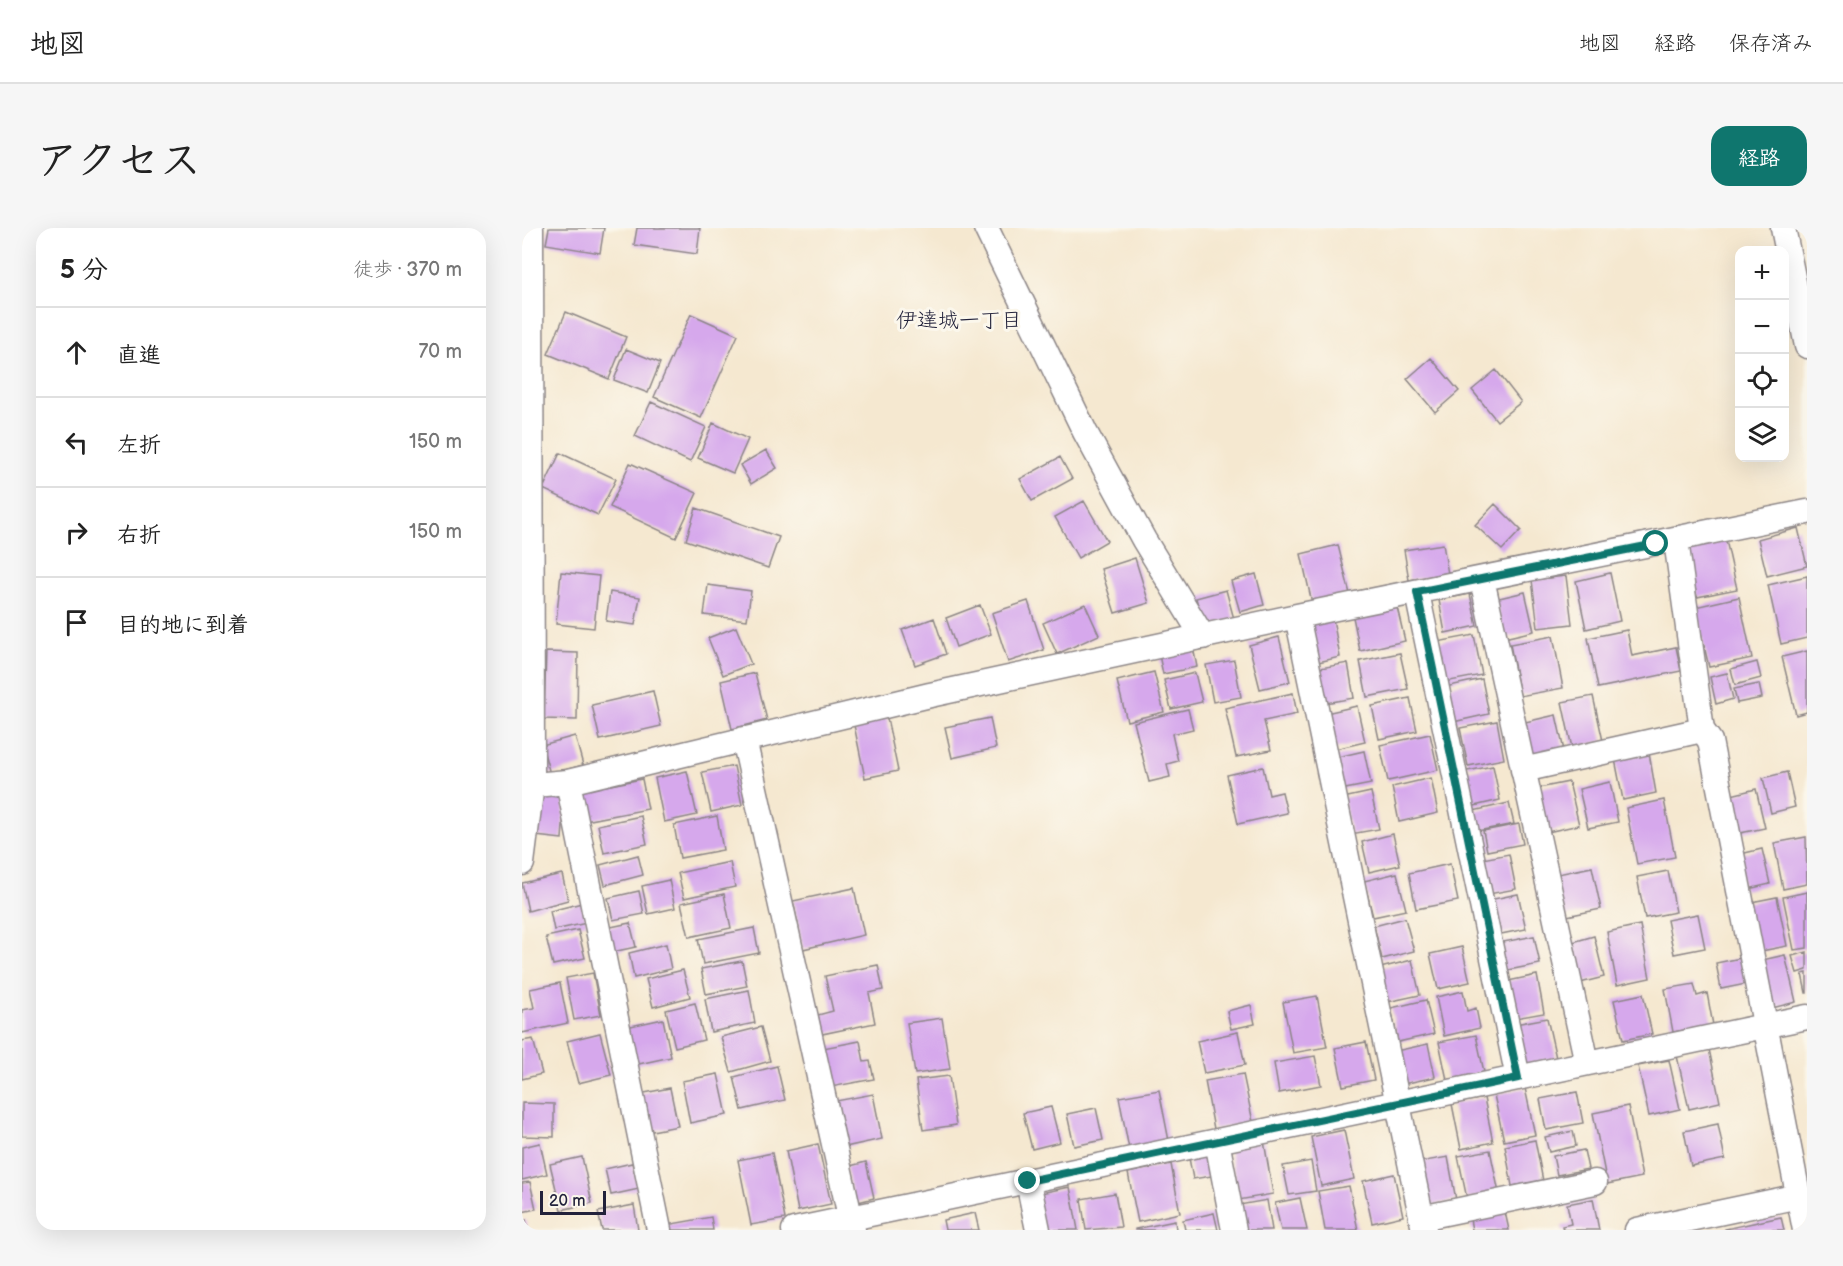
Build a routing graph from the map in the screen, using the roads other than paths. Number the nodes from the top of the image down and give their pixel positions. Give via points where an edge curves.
1 (531, 228) edge
2 (986, 228) edge
3 (1783, 228) edge
4 (1807, 346) edge
5 (1807, 513) edge
6 (1676, 540) junction
7 (1482, 579) junction
8 (1417, 592) junction
9 (1296, 616) junction
10 (1203, 637) junction
11 (1702, 730) junction
12 (744, 739) junction
13 (1523, 770) junction
14 (568, 782) junction
15 (527, 785) edge
16 (522, 863) edge
17 (1807, 1017) edge
18 (1765, 1026) junction
19 (1587, 1063) junction
20 (1518, 1078) junction
21 (1398, 1103) junction
22 (1216, 1141) junction
23 (1028, 1181) junction
24 (1595, 1182) dead end
25 (1799, 1196) junction
26 (852, 1224) edge
27 (1421, 1227) edge
28 (658, 1230) edge
29 (794, 1230) edge
30 (1038, 1230) edge
31 (1234, 1230) edge
32 (1637, 1230) edge
33 (1805, 1230) edge

1 - 15 street
2 - 10 street via 1085,432
3 - 4 street
5 - 6 street
6 - 7 street
6 - 11 street
7 - 8 street
7 - 13 street
8 - 9 street
8 - 20 street
9 - 10 street
9 - 21 street
10 - 12 street
11 - 13 street
11 - 18 street via 1710,741
12 - 14 street
12 - 26 street
13 - 19 street
14 - 15 street
14 - 28 street
15 - 16 street
17 - 18 street
18 - 19 street
18 - 25 street
19 - 20 street
20 - 21 street
21 - 22 street
21 - 27 street
22 - 23 street
22 - 31 street
23 - 26 street
23 - 30 street
24 - 27 street
25 - 32 street
25 - 33 street
26 - 29 street

